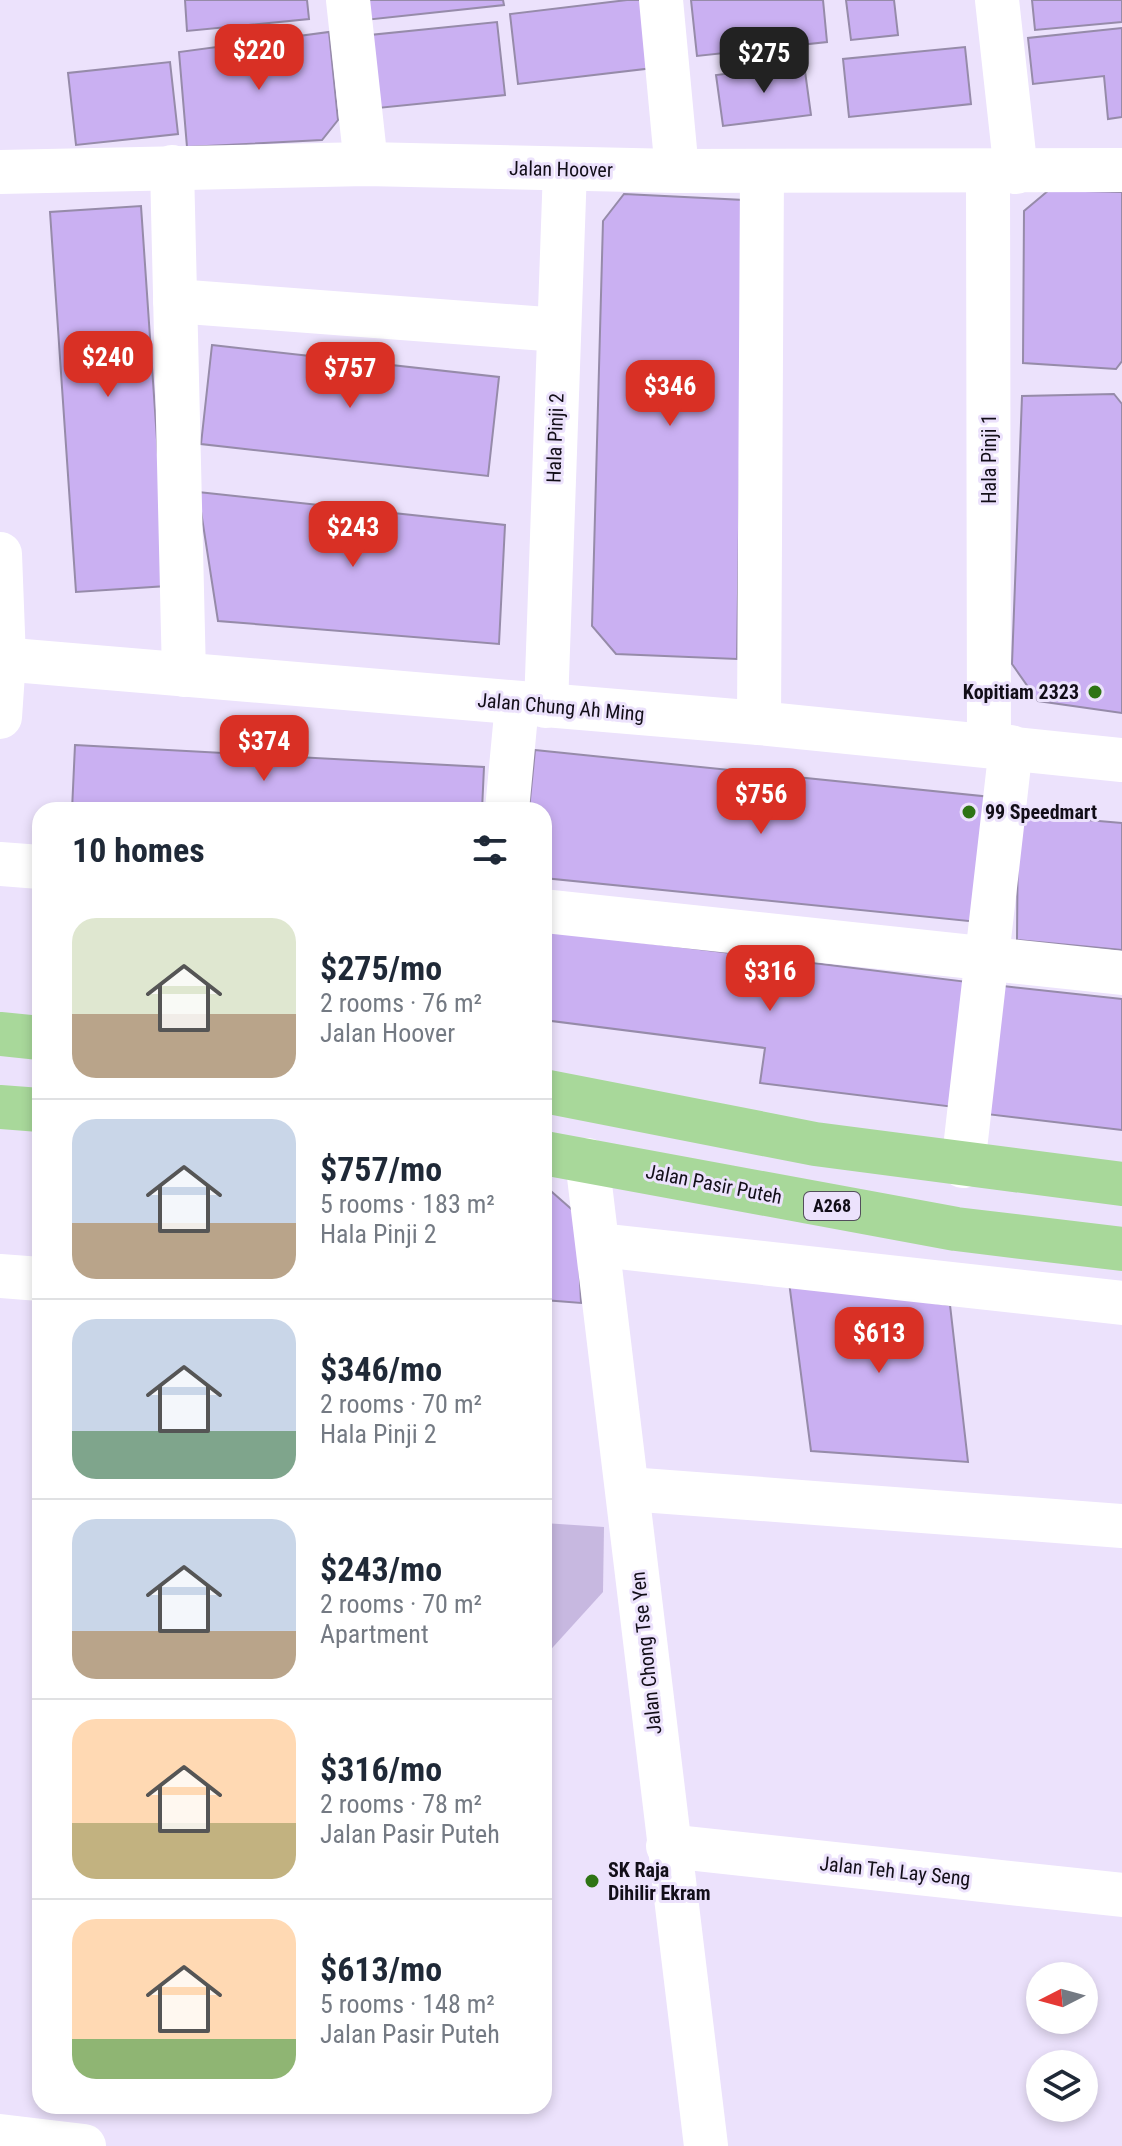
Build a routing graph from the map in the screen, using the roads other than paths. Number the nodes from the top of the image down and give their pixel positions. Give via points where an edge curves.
1 (348, 0) edge
2 (661, 0) edge
3 (997, 0) edge
4 (366, 164) junction
5 (172, 167) junction
6 (565, 169) junction
7 (1122, 170) edge
8 (677, 171) junction
9 (762, 171) junction
10 (0, 172) edge
11 (1002, 172) junction
12 (175, 301) junction
13 (559, 330) junction
14 (0, 554) edge
15 (2, 659) edge
16 (184, 675) junction
17 (531, 705) junction
18 (0, 717) edge
19 (759, 723) junction
20 (1000, 747) junction
21 (1122, 760) edge
22 (509, 802) edge
23 (0, 864) edge
24 (32, 866) edge
25 (552, 912) edge
26 (987, 957) junction
27 (1122, 973) edge
28 (0, 1034) edge
29 (32, 1037) edge
30 (552, 1093) edge
31 (0, 1107) edge
32 (32, 1109) edge
33 (552, 1154) edge
34 (587, 1160) junction
35 (963, 1166) junction
36 (1122, 1184) edge
37 (600, 1245) junction
38 (1122, 1249) edge
39 (0, 1276) edge
40 (32, 1278) edge
41 (1122, 1303) edge
42 (628, 1489) junction
43 (1122, 1526) edge
44 (668, 1846) junction
45 (1122, 1895) edge
46 (0, 2136) edge
47 (84, 2146) edge
48 (706, 2146) edge

1 - 4 street
2 - 8 street
3 - 11 street, Hala Pinji 1
4 - 5 street, Jalan Hoover
4 - 6 street, Jalan Hoover
5 - 10 street, Jalan Hoover
5 - 12 street
6 - 8 street, Jalan Hoover
6 - 13 street, Hala Pinji 2
7 - 11 street, Jalan Hoover
8 - 9 street, Jalan Hoover
9 - 11 street, Jalan Hoover
9 - 19 street
11 - 20 street, Hala Pinji 1
12 - 13 street
12 - 16 street
13 - 17 street, Hala Pinji 2
14 - 15 street
15 - 16 street, Jalan Chung Ah Ming
15 - 18 street
16 - 17 street, Jalan Chung Ah Ming
17 - 19 street, Jalan Chung Ah Ming
17 - 22 street, Hala Pinji 2
19 - 20 street, Jalan Chung Ah Ming
20 - 21 street, Jalan Chung Ah Ming
20 - 26 street, Hala Pinji 1
23 - 24 street
25 - 26 street
26 - 27 street
26 - 35 street, Hala Pinji 1
28 - 29 main road
30 - 35 main road via 815,1144
31 - 32 main road
33 - 34 main road, Jalan Pasir Puteh / A268
34 - 37 street, Jalan Chong Tse Yen
34 - 38 main road, Jalan Pasir Puteh / A268 via 956,1229
35 - 36 main road
37 - 41 street
37 - 42 street, Jalan Chong Tse Yen
39 - 40 street
42 - 43 street
42 - 44 street, Jalan Chong Tse Yen
44 - 45 street, Jalan Teh Lay Seng
44 - 48 street, Jalan Chong Tse Yen
46 - 47 street

